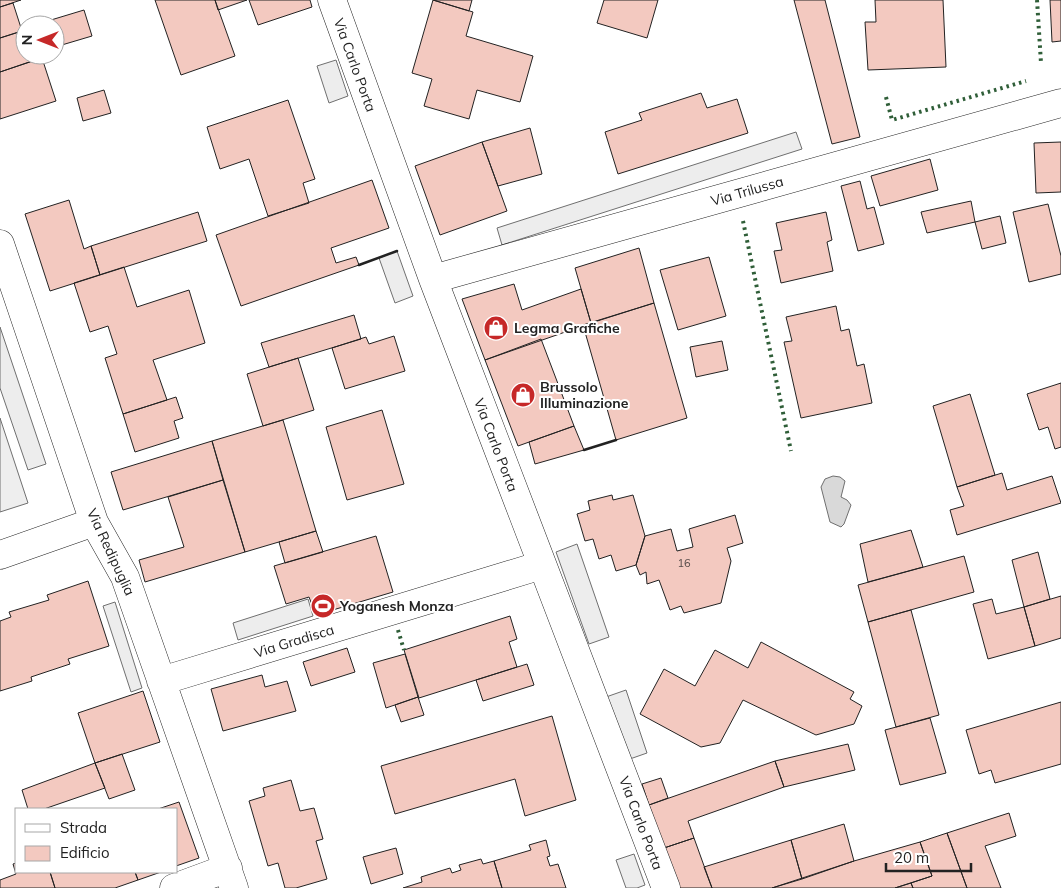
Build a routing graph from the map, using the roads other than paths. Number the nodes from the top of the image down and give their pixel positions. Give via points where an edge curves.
1 (332, 0) edge
2 (1061, 103) edge
3 (0, 244) edge
4 (433, 279) junction
5 (94, 522) junction
6 (0, 555) edge
7 (542, 565) junction
8 (161, 681) junction
9 (231, 878) edge
10 (174, 888) edge
11 (666, 888) edge

1 - 4 street, Via Carlo Porta
2 - 4 street, Via Trilussa
3 - 5 street, Via Redipuglia
4 - 7 street, Via Carlo Porta
5 - 6 street
5 - 8 street, Via Redipuglia via 125,577
7 - 8 street, Via Gradisca
7 - 11 street, Via Carlo Porta
8 - 9 street, Via Redipuglia
9 - 10 street

